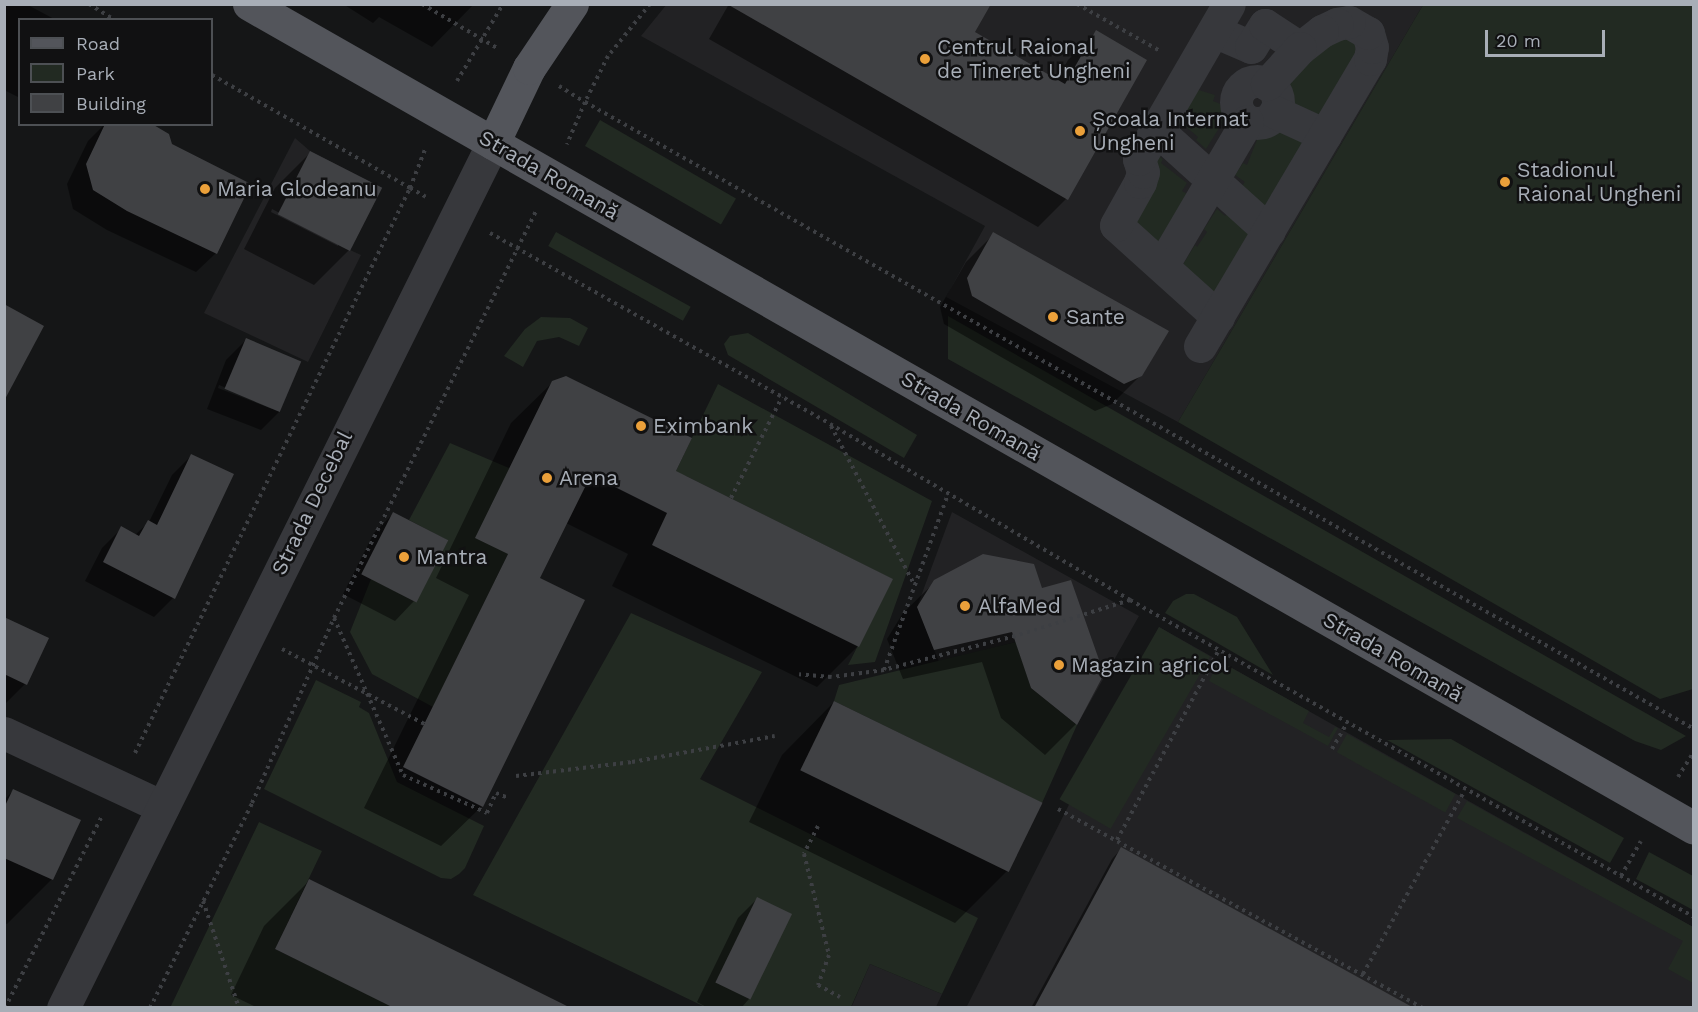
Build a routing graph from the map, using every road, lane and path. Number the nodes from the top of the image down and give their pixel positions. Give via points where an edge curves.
1 (89, 4) edge
2 (249, 4) edge
3 (572, 4) edge
4 (650, 4) edge
5 (1077, 4) edge
6 (112, 18) edge
7 (1222, 18) edge
8 (1300, 48) junction
9 (1179, 65) junction
10 (213, 76) edge
11 (585, 102) junction
12 (1256, 103) junction
13 (1156, 129) junction
14 (1325, 135) junction
15 (493, 143) junction
16 (553, 177) junction
17 (1212, 179) junction
18 (410, 188) junction
19 (457, 214) junction
20 (1269, 231) junction
21 (517, 248) junction
22 (1162, 266) junction
23 (1218, 317) junction
24 (1200, 346) dead end
25 (782, 397) junction
26 (830, 424) junction
27 (948, 494) junction
28 (731, 498) dead end
29 (915, 584) junction
30 (1130, 600) junction
31 (334, 618) junction
32 (281, 648) dead end
33 (1218, 652) junction
34 (313, 665) junction
35 (884, 670) junction
36 (799, 674) dead end
37 (367, 694) junction
38 (1347, 723) junction
39 (424, 724) dead end
40 (1694, 729) edge
41 (4, 733) edge
42 (775, 736) dead end
43 (1332, 749) dead end
44 (516, 776) dead end
45 (117, 786) junction
46 (1465, 790) junction
47 (506, 797) dead end
48 (162, 807) junction
49 (1058, 809) dead end
50 (819, 826) dead end
51 (1694, 828) edge
52 (1117, 840) junction
53 (203, 901) junction
54 (1694, 917) edge
55 (1363, 974) junction
56 (840, 997) dead end
57 (5, 1008) edge
58 (63, 1008) edge
59 (150, 1008) edge
60 (239, 1008) edge
61 (1423, 1008) edge

1 - 6 path
2 - 15 main road, Strada Romană
3 - 15 main road, Strada Decebal via 529,68
4 - 11 path via 608,56
5 - 9 path
7 - 8 street via 1251,47 1265,26
7 - 9 street
8 - 12 street
8 - 14 street via 1336,24 1349,22 1368,33 1370,60
9 - 12 street
9 - 13 street
10 - 18 path
11 - 16 path
11 - 40 path
12 - 14 street
12 - 17 street
13 - 17 street
13 - 22 street via 1139,159 1143,172 1140,182 1116,225
14 - 20 street
15 - 16 main road, Strada Romană
15 - 19 street, Strada Decebal
16 - 21 path
16 - 51 main road, Strada Romană
17 - 20 street
17 - 22 street
18 - 19 path
18 - 45 path
19 - 21 path
19 - 48 street, Strada Decebal
20 - 23 street
21 - 25 path
21 - 31 path
22 - 23 street
23 - 24 street
25 - 26 path
25 - 28 path
26 - 27 path
26 - 29 path
27 - 29 path
27 - 30 path
29 - 35 path
30 - 33 path
30 - 35 path via 1015,636
31 - 34 path
31 - 37 path
32 - 34 path
33 - 38 path
33 - 52 path
34 - 37 path
34 - 53 path via 252,803
35 - 36 path via 831,677
37 - 39 path
37 - 47 path via 403,775 487,813 496,793
38 - 43 path
38 - 46 path
41 - 45 street
42 - 44 path via 632,762
45 - 48 street
45 - 57 path
46 - 54 path
46 - 55 path
48 - 58 street, Strada Decebal
49 - 52 path
50 - 56 path via 804,854 829,955 818,985
52 - 55 path
53 - 59 path
53 - 60 path
55 - 61 path

